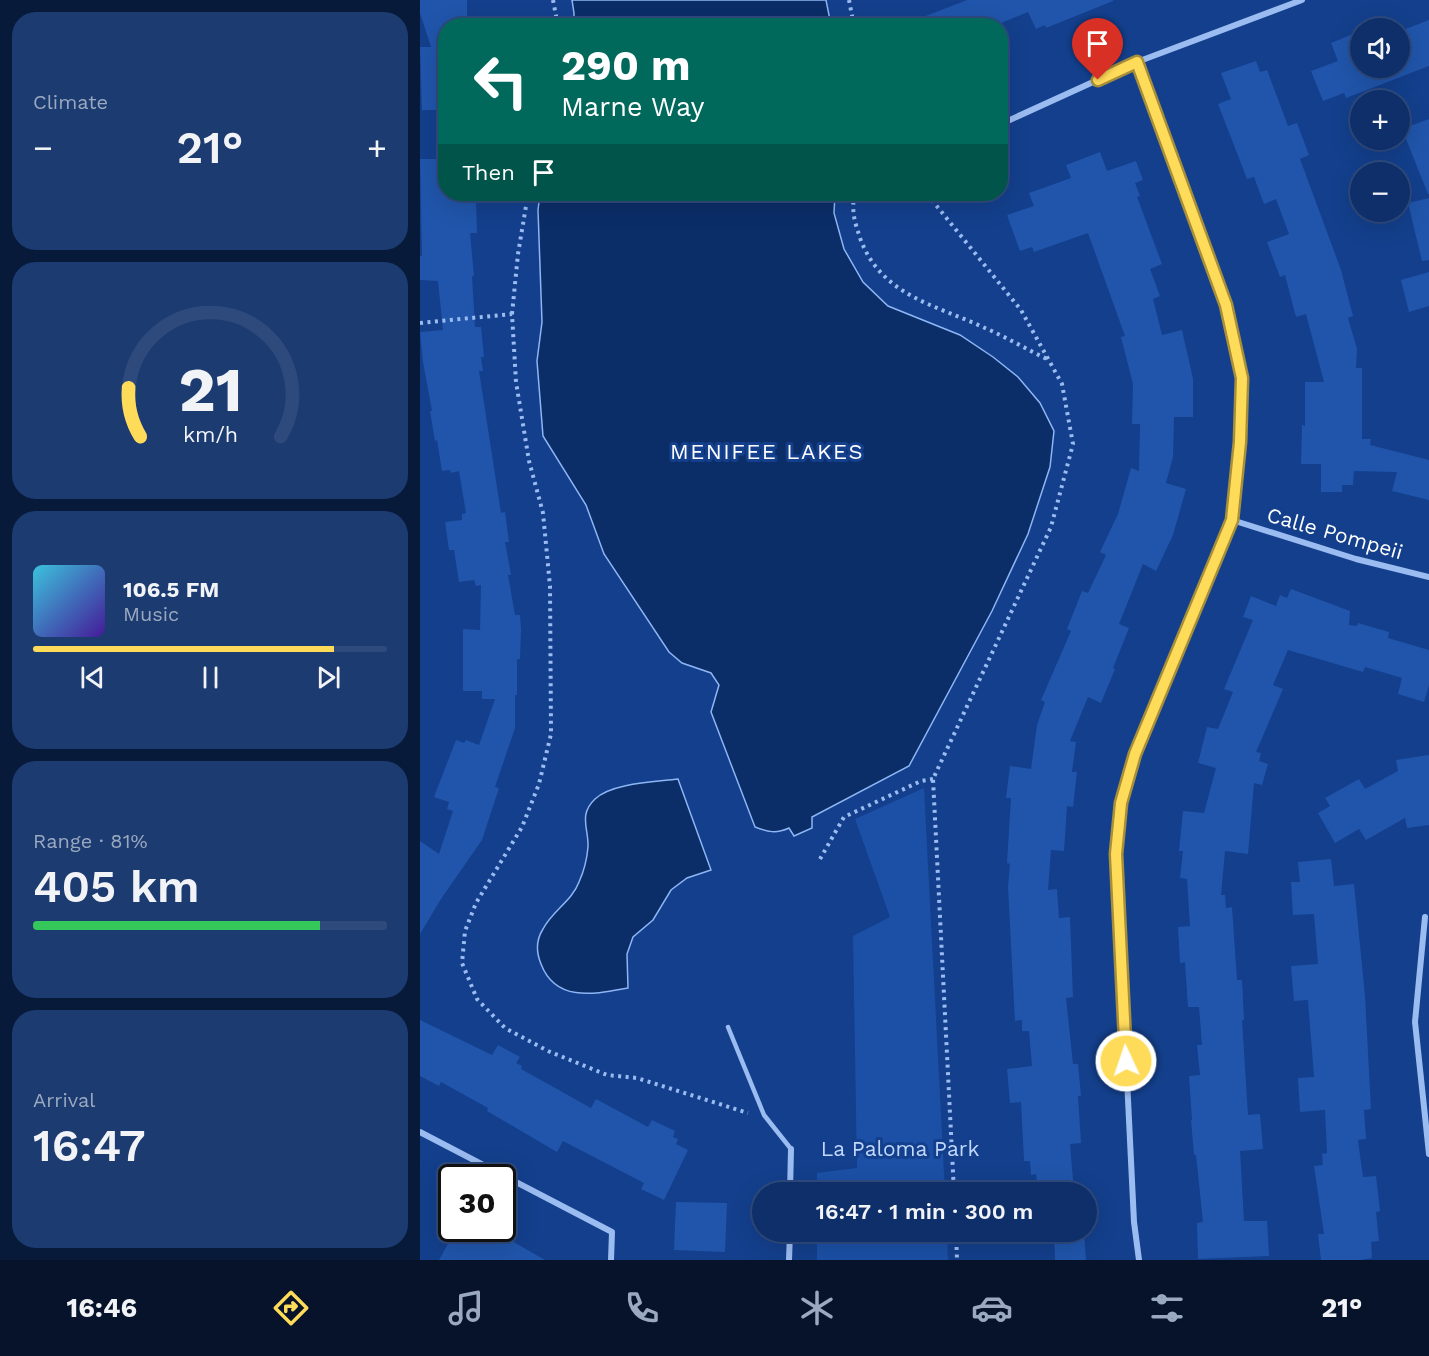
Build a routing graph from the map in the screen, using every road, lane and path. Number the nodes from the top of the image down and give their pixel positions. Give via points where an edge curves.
1 (553, 0) edge
2 (849, 0) edge
3 (1302, 0) edge
4 (556, 18) edge
5 (852, 18) edge
6 (1137, 62) junction
7 (1008, 121) edge
8 (527, 201) edge
9 (853, 201) edge
10 (933, 201) edge
11 (512, 314) junction
12 (420, 323) edge
13 (1049, 360) junction
14 (1232, 520) junction
15 (1429, 577) edge
16 (933, 779) junction
17 (820, 859) dead end
18 (1425, 917) dead end
19 (728, 1027) dead end
20 (1426, 1095) edge
21 (748, 1113) dead end
22 (420, 1132) edge
23 (790, 1149) joint
24 (1429, 1154) edge
25 (790, 1182) edge
26 (953, 1182) edge
27 (790, 1242) edge
28 (956, 1242) edge
29 (611, 1260) edge
30 (789, 1260) edge
31 (957, 1260) edge
32 (1139, 1260) edge

1 - 4 path
2 - 5 path
3 - 6 street
6 - 7 street
6 - 14 street via 1226,305 1242,378
8 - 11 path
9 - 13 path via 852,213 866,254 887,280 920,302 985,327
10 - 13 path via 1021,310
11 - 12 path
11 - 21 path via 516,382 529,461 543,513 550,586 551,734 539,784 522,827 476,903 465,932 462,963 477,999 505,1028 548,1051 607,1075 637,1078
13 - 16 path via 1062,384 1073,444 1050,527
14 - 15 street, Calle Pompeii
14 - 32 street via 1135,754 1121,803 1116,866
16 - 17 path via 844,817
16 - 26 path
18 - 20 street via 1415,1022
19 - 23 lane via 764,1115
20 - 24 street
22 - 29 street via 612,1232
23 - 25 street
27 - 30 street
28 - 31 path

